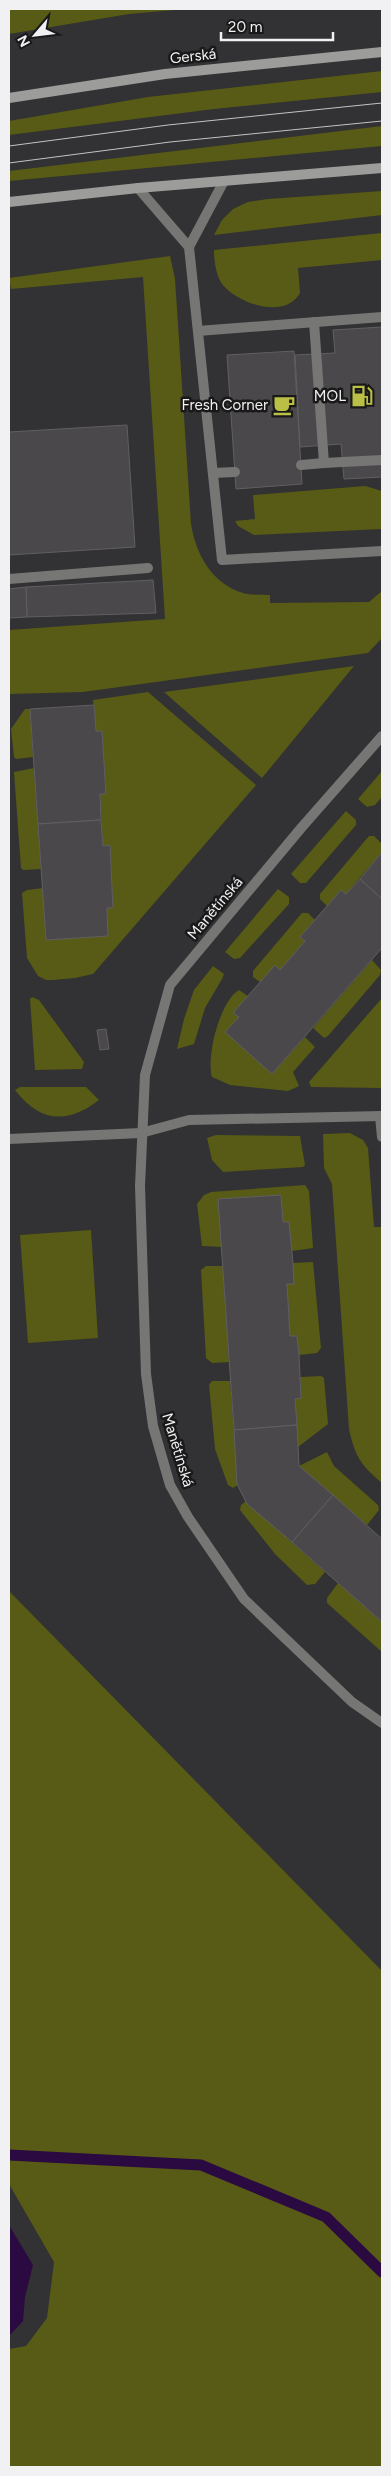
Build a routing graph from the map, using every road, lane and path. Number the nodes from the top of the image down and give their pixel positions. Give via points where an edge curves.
1 (382, 52) edge
2 (9, 98) edge
3 (382, 168) edge
4 (224, 182) junction
5 (138, 188) junction
6 (9, 202) edge
7 (189, 247) junction
8 (382, 317) edge
9 (314, 322) junction
10 (198, 331) junction
11 (382, 460) edge
12 (324, 463) junction
13 (301, 465) dead end
14 (235, 472) dead end
15 (213, 473) junction
16 (382, 551) edge
17 (148, 568) dead end
18 (9, 579) edge
19 (382, 736) edge
20 (381, 1116) edge
21 (141, 1133) junction
22 (382, 1137) edge
23 (9, 1138) edge
24 (382, 1723) edge

1 - 2 street, Gerská via 165,74
3 - 4 street
4 - 5 street
4 - 7 street
5 - 6 street
5 - 7 street
7 - 10 street
8 - 9 street
9 - 10 street
9 - 12 street
10 - 15 street
11 - 12 street
12 - 13 street
14 - 15 street
15 - 16 street via 222,560
17 - 18 street
19 - 21 street, Manětínská via 170,985 145,1075
20 - 21 street via 188,1120
20 - 22 street
21 - 23 street
21 - 24 street, Manětínská via 146,1374 153,1426 170,1485 244,1599 352,1702

